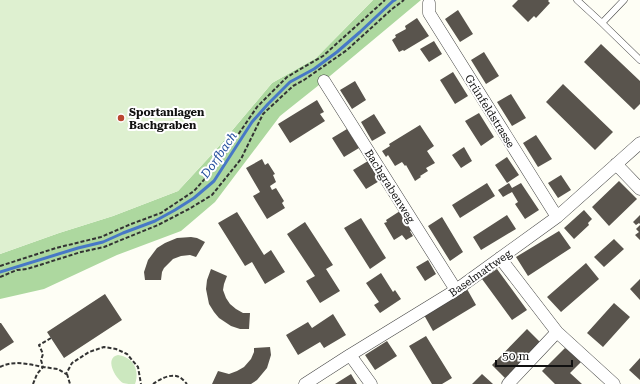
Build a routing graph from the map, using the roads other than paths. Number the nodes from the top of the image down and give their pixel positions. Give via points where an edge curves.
1 (577, 0) edge
2 (624, 0) edge
3 (429, 3) dead end
4 (602, 23) junction
5 (640, 60) edge
6 (324, 81) dead end
7 (640, 143) edge
8 (616, 164) junction
9 (640, 189) edge
10 (557, 217) junction
11 (500, 258) junction
12 (456, 290) junction
13 (557, 332) junction
14 (350, 355) junction
15 (305, 384) edge
16 (371, 384) edge
17 (508, 384) edge
18 (614, 384) edge

1 - 4 lane
2 - 4 lane
3 - 10 street, Grünfeldstrasse via 429,13
4 - 5 lane
6 - 12 street, Bachgrabenweg
7 - 8 street, Baselmattweg
8 - 9 street
8 - 10 street, Baselmattweg
10 - 11 street, Baselmattweg
11 - 12 street, Baselmattweg
11 - 13 street
12 - 14 street, Baselmattweg
13 - 17 street
13 - 18 street
14 - 15 street, Baselmattweg
14 - 16 street

